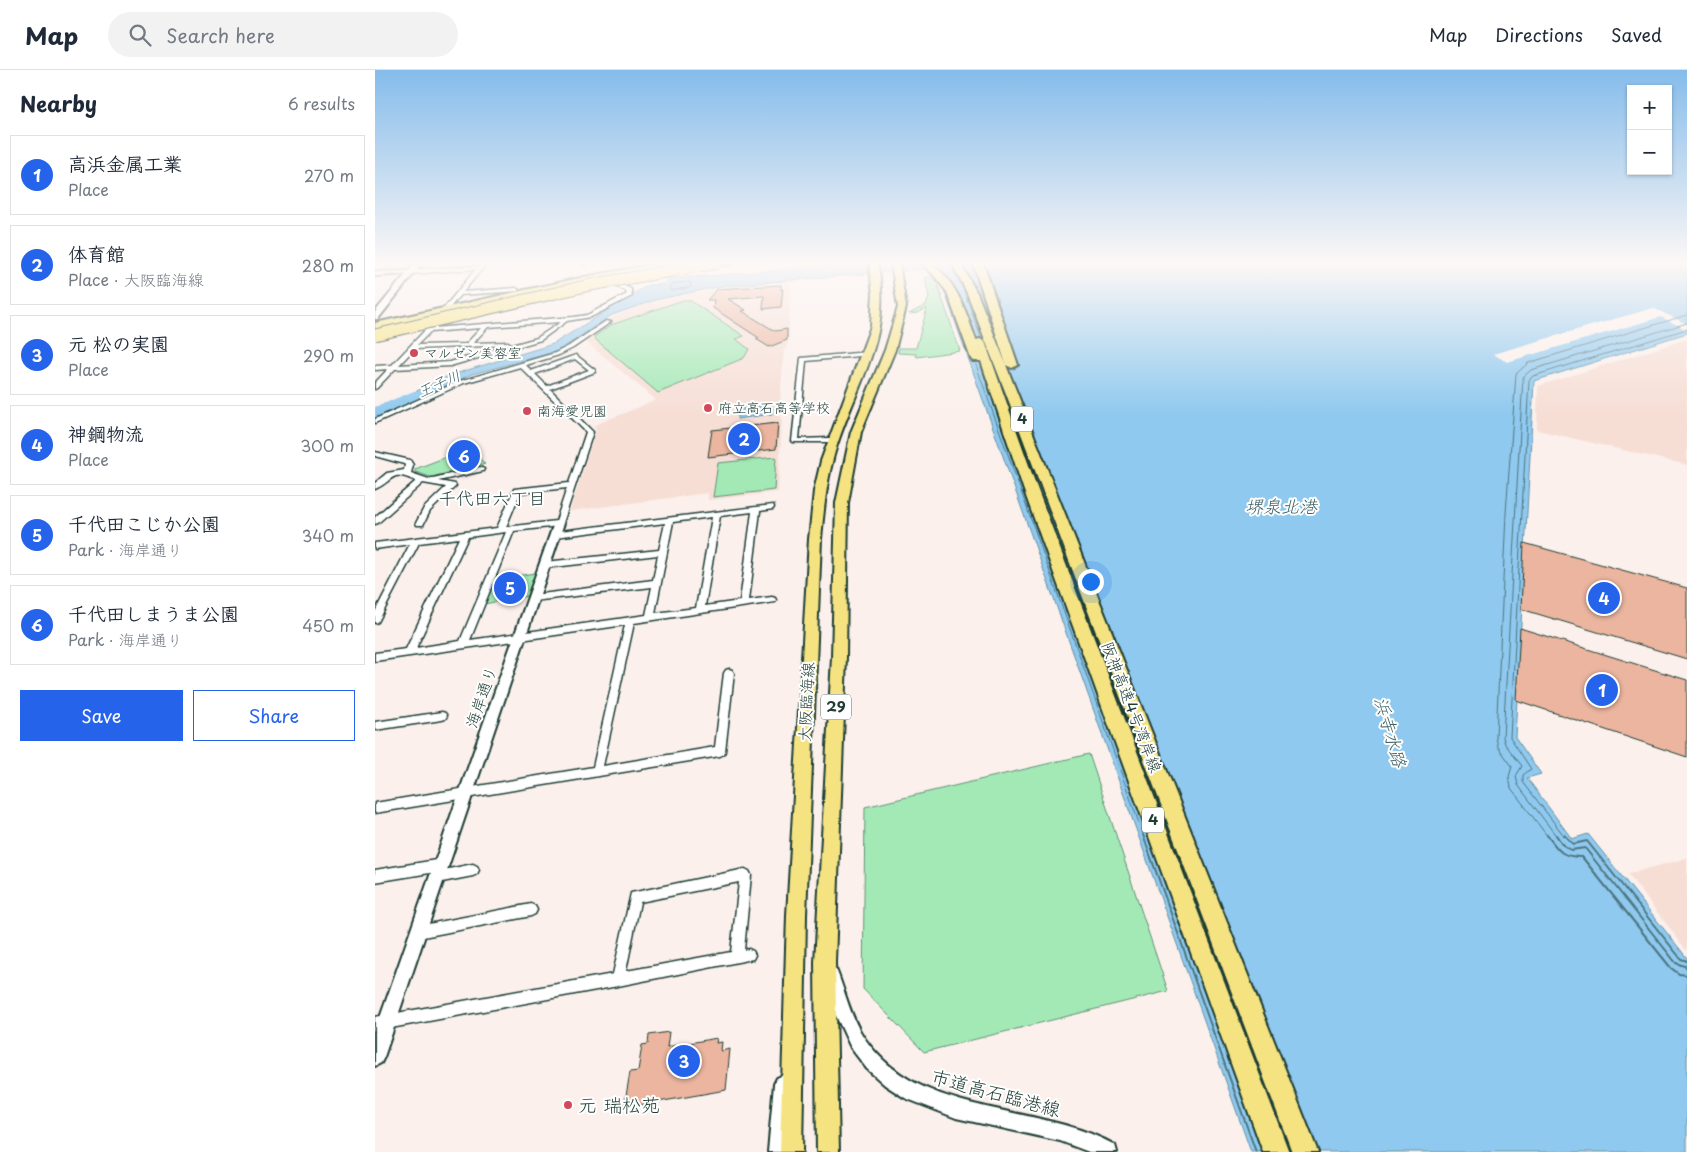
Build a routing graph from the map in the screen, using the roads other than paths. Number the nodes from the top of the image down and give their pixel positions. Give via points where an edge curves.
1 (430, 313) edge
2 (442, 313) edge
3 (447, 313) edge
4 (465, 313) edge
5 (489, 313) edge
6 (594, 313) edge
7 (877, 313) edge
8 (901, 313) edge
9 (959, 313) edge
10 (967, 313) edge
11 (981, 313) edge
12 (992, 313) edge
13 (995, 313) edge
14 (565, 319) junction
15 (608, 322) dead end
16 (375, 326) edge
17 (486, 326) junction
18 (430, 328) junction
19 (375, 330) edge
20 (375, 334) edge
21 (375, 338) edge
22 (1003, 339) junction
23 (521, 344) junction
24 (468, 345) junction
25 (412, 347) junction
26 (868, 354) junction
27 (523, 365) junction
28 (394, 366) junction
29 (375, 368) edge
30 (531, 373) junction
31 (375, 387) edge
32 (547, 388) junction
33 (375, 421) edge
34 (831, 440) junction
35 (375, 454) edge
36 (480, 469) dead end
37 (407, 472) junction
38 (424, 481) junction
39 (572, 484) junction
40 (375, 487) edge
41 (1030, 488) junction
42 (770, 507) dead end
43 (756, 509) junction
44 (716, 514) junction
45 (375, 521) edge
46 (669, 521) junction
47 (421, 524) dead end
48 (511, 529) junction
49 (557, 529) junction
50 (501, 531) junction
51 (465, 535) junction
52 (416, 541) junction
53 (375, 546) edge
54 (663, 552) junction
55 (545, 565) junction
56 (1082, 579) junction
57 (657, 584) junction
58 (533, 598) junction
59 (772, 600) dead end
60 (744, 603) junction
61 (700, 609) junction
62 (650, 616) junction
63 (375, 620) edge
64 (630, 620) junction
65 (521, 635) junction
66 (463, 645) junction
67 (409, 652) junction
68 (375, 657) edge
69 (729, 673) dead end
70 (442, 716) dead end
71 (375, 726) edge
72 (597, 772) junction
73 (466, 794) junction
74 (375, 808) edge
75 (473, 870) dead end
76 (439, 871) junction
77 (375, 876) edge
78 (531, 910) dead end
79 (797, 915) junction
80 (418, 932) junction
81 (743, 956) joint
82 (825, 962) junction
83 (618, 980) junction
84 (381, 1023) edge
85 (375, 1057) edge
86 (777, 1152) edge
87 (791, 1152) edge
88 (827, 1152) edge
89 (1108, 1152) edge
90 (1276, 1152) edge
91 (1305, 1152) edge

1 - 16 main road
2 - 18 street
3 - 19 highway
4 - 20 highway, bridge
5 - 18 main road
6 - 14 street
7 - 26 main road, 大阪臨海線 / 29
8 - 82 main road, 大阪臨海線 / 29 via 856,432 842,503 839,657
9 - 41 highway
10 - 41 highway, 阪神高速4号湾岸線 / 4 via 997,388
11 - 56 highway, 阪神高速4号湾岸線 / 4
12 - 22 highway
13 - 22 highway
14 - 17 street
14 - 23 street via 539,339
15 - 27 street via 571,347
17 - 18 street
17 - 24 street
18 - 21 main road
18 - 25 street
22 - 56 highway
23 - 24 street
23 - 28 street via 450,364
24 - 25 street
25 - 28 street
26 - 34 main road, 大阪臨海線 / 29
26 - 34 street via 803,359 795,441
27 - 30 street
27 - 33 street via 462,382
28 - 29 street
28 - 31 street
30 - 32 street
30 - 32 street via 576,357 593,371
32 - 39 street via 590,432
34 - 79 main road, 大阪臨海線 / 29 via 817,515
35 - 37 street via 407,462
36 - 38 street
37 - 38 street
37 - 40 street via 390,475
38 - 45 street
38 - 47 street via 452,486 427,510
39 - 49 street
39 - 50 street via 517,491
41 - 90 highway, 阪神高速4号湾岸線 / 4
42 - 43 street
43 - 44 street
43 - 60 street
44 - 46 street
44 - 61 street
46 - 49 street
46 - 54 street
48 - 49 street
48 - 50 street
48 - 66 street
49 - 55 street, 海岸通り
50 - 51 street
51 - 52 street
51 - 67 street
52 - 53 street
52 - 63 street
54 - 55 street
54 - 57 street
55 - 58 street, 海岸通り
56 - 91 highway, 阪神高速4号湾岸線 / 4
57 - 58 street
57 - 62 street
58 - 65 street, 海岸通り
59 - 60 street
60 - 61 street
61 - 62 street
62 - 64 street
64 - 65 street
64 - 72 street
65 - 66 street
65 - 73 street, 海岸通り
66 - 67 street
67 - 68 street
69 - 72 street via 720,751
70 - 71 street
72 - 73 street
73 - 74 street
73 - 76 street, 海岸通り
75 - 76 street
76 - 77 street
76 - 80 street, 海岸通り
78 - 80 street
79 - 86 street
79 - 87 main road, 大阪臨海線 / 29
80 - 84 street, 海岸通り
81 - 83 street
81 - 83 street via 745,875 635,897
82 - 88 main road, 大阪臨海線 / 29
82 - 89 street, 市道高石臨港線 via 857,1041 879,1071 902,1087 933,1103 1066,1133
83 - 84 street
84 - 85 street, 海岸通り

